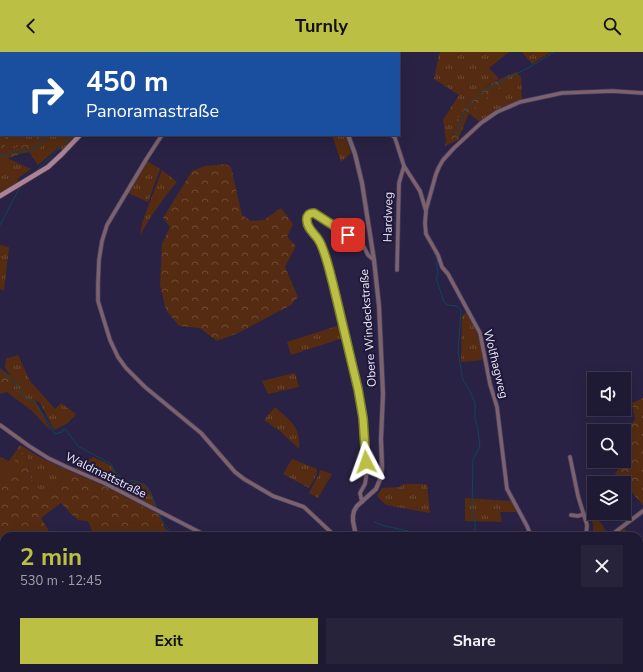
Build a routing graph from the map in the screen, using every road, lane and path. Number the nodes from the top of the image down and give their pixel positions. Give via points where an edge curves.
1 (643, 93) edge
2 (79, 136) edge
3 (161, 136) edge
4 (348, 136) edge
5 (393, 136) edge
6 (404, 166) junction
7 (0, 196) edge
8 (426, 211) junction
9 (374, 260) junction
10 (398, 270) dead end
11 (0, 425) edge
12 (570, 457) dead end
13 (362, 502) junction
14 (643, 511) edge
15 (584, 514) junction
16 (571, 515) dead end
17 (199, 532) edge
18 (331, 532) edge
19 (355, 532) edge
20 (529, 532) edge
21 (587, 532) edge
22 (615, 532) edge

1 - 8 street via 562,93 520,102 497,112 481,123 443,160 436,174
2 - 7 main road via 48,167
3 - 18 street via 107,225 102,241 98,301 110,340 126,368 145,388 201,433 235,472 273,496 304,507
4 - 9 street, Obere Windeckstraße via 362,183
5 - 6 street, Wolfhagweg
6 - 8 street, Wolfhagweg via 420,191
6 - 10 street, Hardweg via 399,183
8 - 20 street, Wolfhagweg via 426,234 480,333 497,407 507,489
9 - 13 street, Obere Windeckstraße via 381,350 382,467 377,486
9 - 13 street via 359,241 314,213 308,215 307,223 319,240 330,272 358,389 367,472 360,493
11 - 17 street, Waldmattstraße via 48,458 104,483
12 - 15 street
13 - 19 street, Obere Windeckstraße via 357,506 353,516
14 - 22 street
15 - 16 street
15 - 21 street

